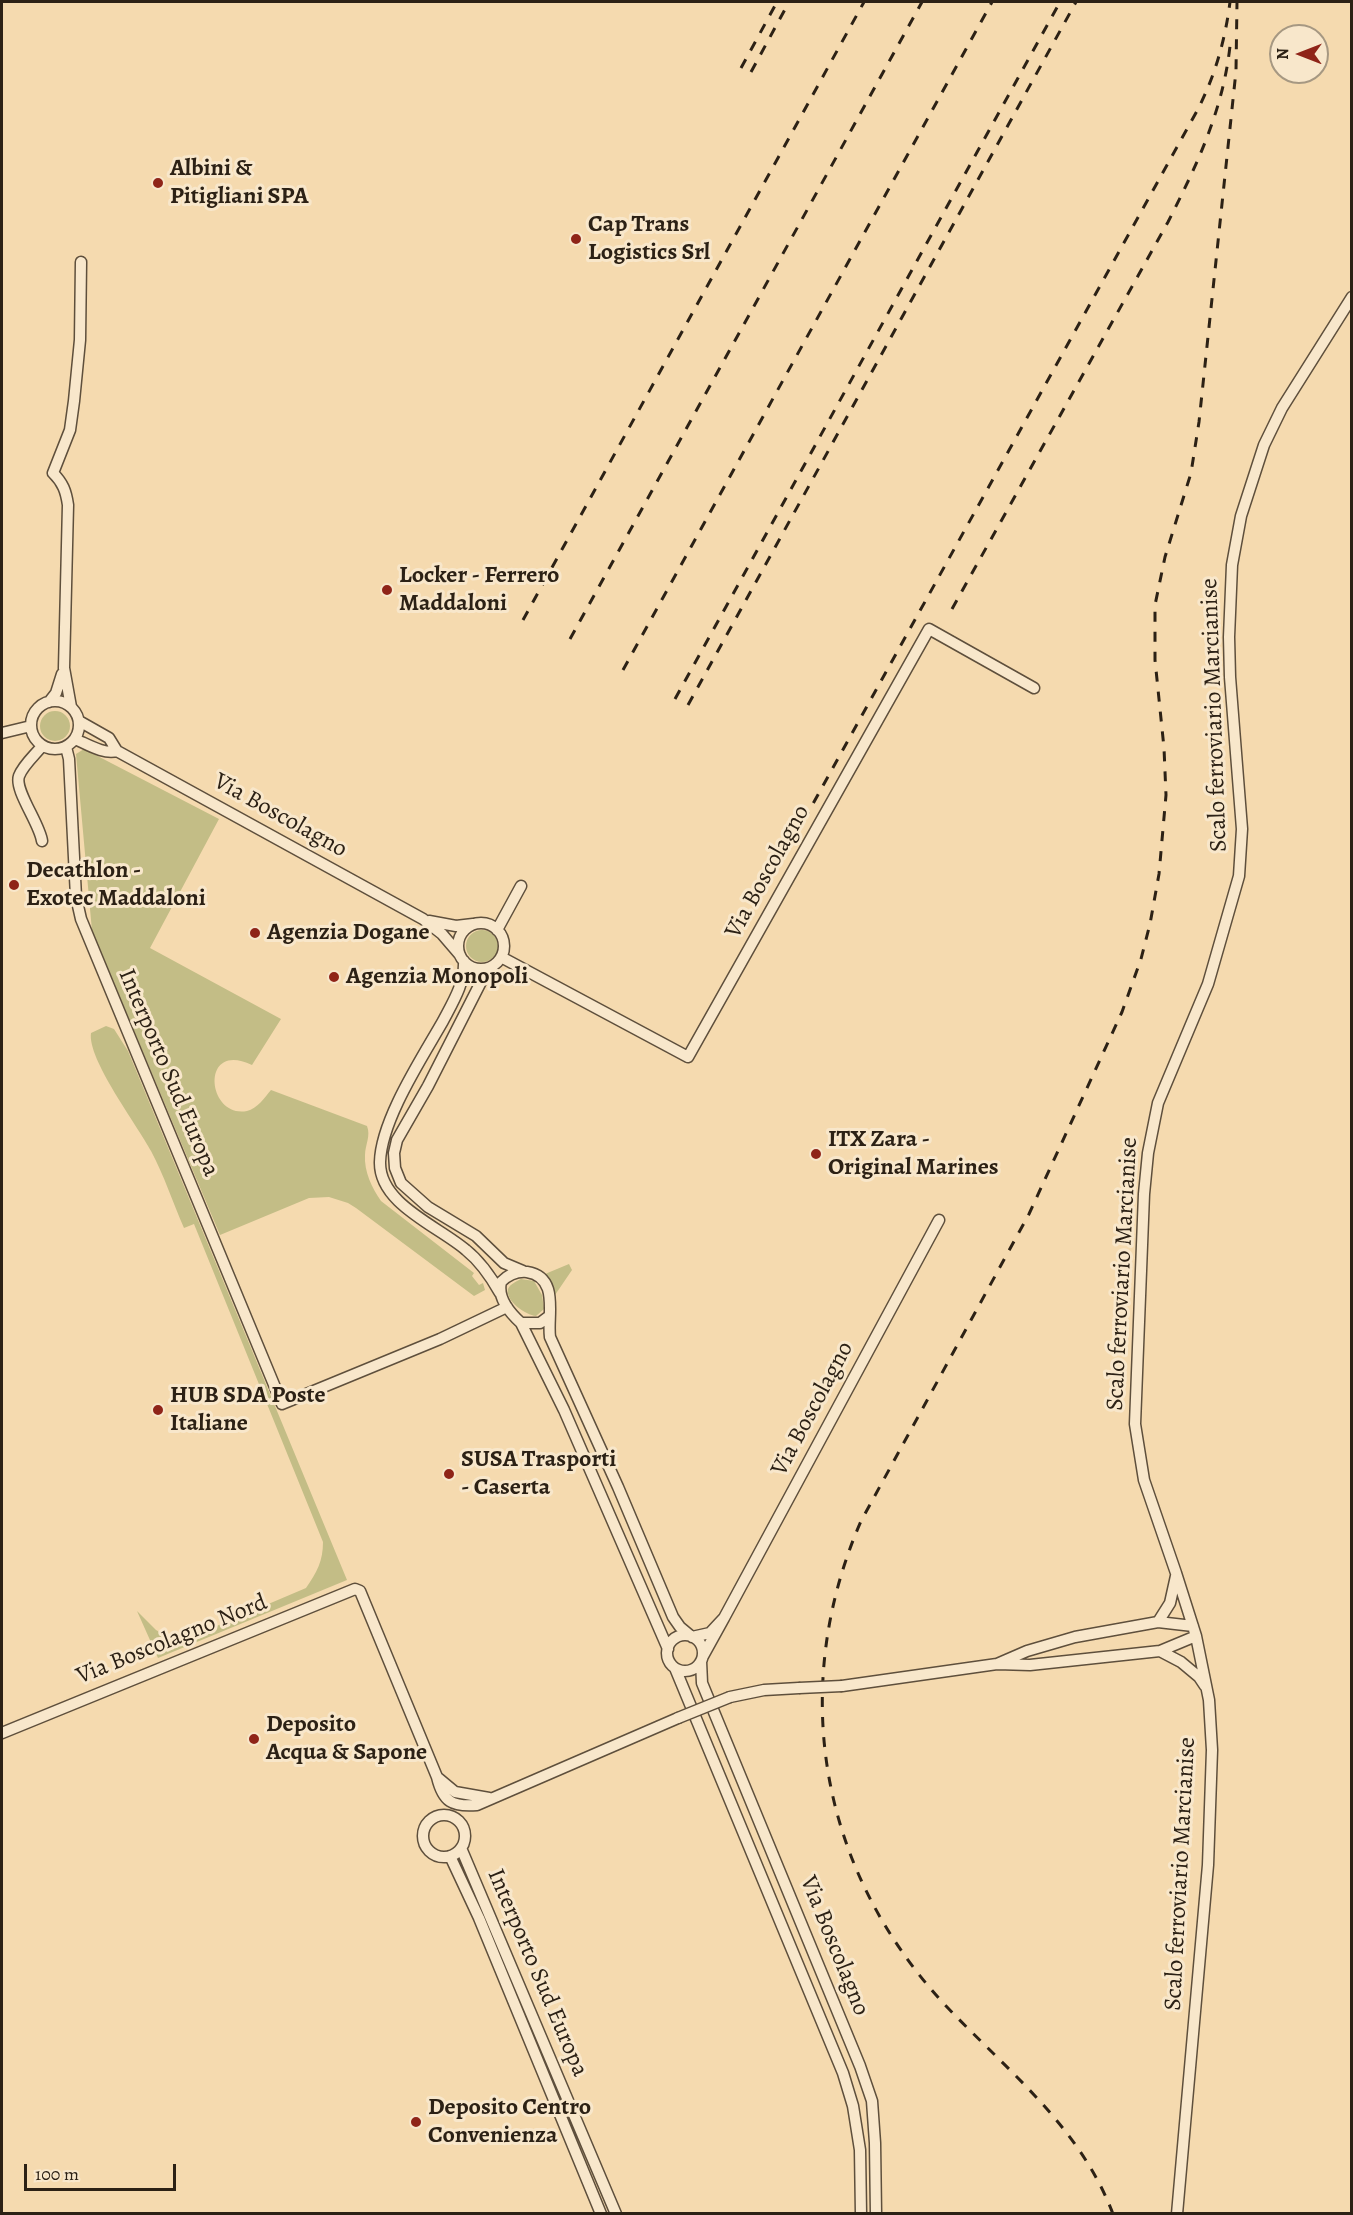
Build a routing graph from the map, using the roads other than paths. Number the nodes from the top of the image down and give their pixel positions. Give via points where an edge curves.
1 (81, 262) dead end
2 (1352, 297) edge
3 (64, 668) junction
4 (1034, 688) dead end
5 (49, 702) junction
6 (71, 707) junction
7 (79, 721) junction
8 (31, 726) junction
9 (2, 733) edge
10 (75, 739) junction
11 (42, 746) junction
12 (66, 747) junction
13 (117, 751) junction
14 (42, 841) dead end
15 (521, 886) dead end
16 (423, 919) junction
17 (474, 924) junction
18 (497, 930) junction
19 (501, 957) junction
20 (462, 958) junction
21 (493, 966) junction
22 (939, 1220) dead end
23 (525, 1272) junction
24 (500, 1294) junction
25 (507, 1307) junction
26 (548, 1317) junction
27 (521, 1323) junction
28 (1176, 1572) junction
29 (724, 1618) junction
30 (1158, 1622) junction
31 (1194, 1631) junction
32 (692, 1637) junction
33 (1056, 1643) junction
34 (668, 1649) junction
35 (1160, 1651) junction
36 (702, 1658) junction
37 (1060, 1662) junction
38 (997, 1664) junction
39 (675, 1668) junction
40 (1209, 1700) junction
41 (2, 1733) edge
42 (461, 1848) junction
43 (450, 1856) junction
44 (601, 2214) edge
45 (616, 2214) edge
46 (861, 2214) edge
47 (876, 2214) edge
48 (1177, 2214) edge

1 - 3 street via 74,401 70,430 53,473 61,481 68,505
2 - 28 street, Scalo ferroviario Marcianise via 1282,408 1264,445 1241,516 1232,565 1229,637 1242,829 1239,876 1208,984 1158,1103 1148,1153 1135,1424 1144,1480
3 - 5 street
3 - 6 street
4 - 19 street, Via Boscolagno via 929,629 688,1057
5 - 6 street
5 - 8 street via 36,711
6 - 7 street
7 - 10 street
7 - 13 street, Via Boscolagno via 109,738
8 - 9 street
8 - 11 street
10 - 12 street
10 - 13 street, Via Boscolagno via 105,751
11 - 12 street
11 - 14 street via 21,772 18,783
12 - 25 street, Interporto Sud Europa via 76,897 81,919 282,1404
13 - 16 street, Via Boscolagno
15 - 18 street
16 - 17 street, Via Boscolagno via 449,925
16 - 20 street, Via Boscolagno
17 - 18 street, Via Boscolagno via 488,924
17 - 20 street, Via Boscolagno via 462,933
18 - 19 street via 503,939
19 - 21 street, Via Boscolagno
20 - 21 street via 478,969
20 - 24 street, Via Boscolagno via 462,982 384,1132 380,1166 384,1184 394,1199 466,1250 488,1273
21 - 23 street, Via Boscolagno via 485,974 397,1140 395,1168 401,1183 429,1206 476,1236 504,1263
22 - 29 street, Via Boscolagno
23 - 24 street via 507,1276 501,1282
23 - 26 street, Via Boscolagno via 535,1274 548,1289
24 - 25 street, Via Boscolagno
25 - 27 street, Via Boscolagno
26 - 27 street via 540,1323
26 - 32 street, Via Boscolagno via 550,1337 672,1617
27 - 34 street, Via Boscolagno via 564,1410
28 - 30 street via 1170,1603
28 - 31 street, Scalo ferroviario Marcianise
29 - 32 street, Via Boscolagno via 710,1633
29 - 36 street, Via Boscolagno
30 - 31 street
30 - 33 street
31 - 35 street
31 - 40 street, Scalo ferroviario Marcianise
32 - 34 street, Via Boscolagno via 680,1636
32 - 36 street, Via Boscolagno via 701,1645
33 - 37 street via 1064,1644 1068,1650
33 - 38 street
34 - 39 street, Via Boscolagno
35 - 37 street
35 - 40 street via 1192,1670
36 - 39 street via 688,1671
36 - 47 street, Via Boscolagno via 702,1683 872,2101
37 - 38 street
38 - 41 street, Via Boscolagno Nord, bridge via 730,1697 489,1798 455,1792 437,1777 360,1591 355,1589
39 - 46 street, Via Boscolagno via 843,2073 860,2150
40 - 48 street, Scalo ferroviario Marcianise via 1212,1799
42 - 43 street
42 - 43 street via 464,1828 455,1818 442,1815 429,1821 423,1833 426,1847 437,1856
42 - 45 street, Interporto Sud Europa
43 - 44 street, Interporto Sud Europa

